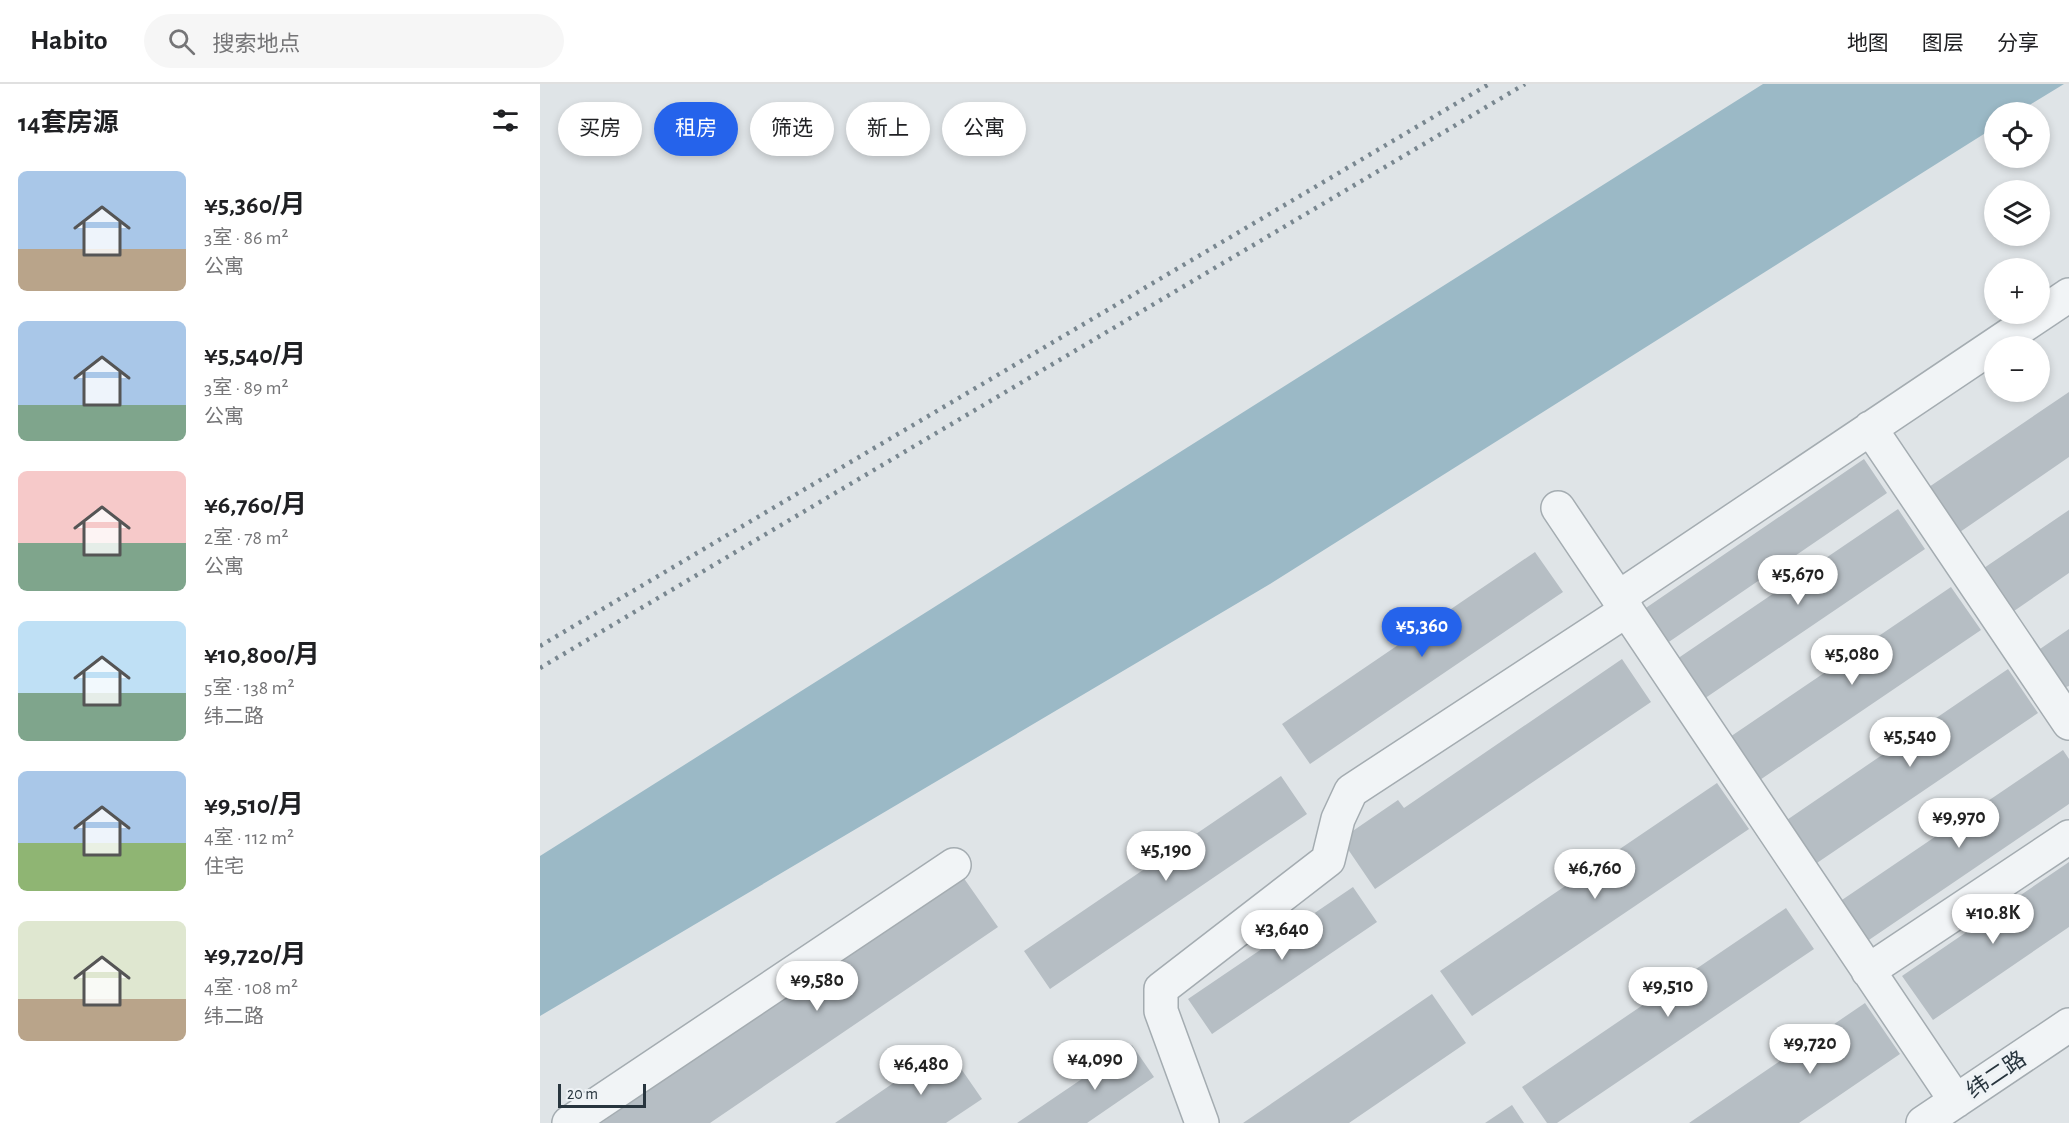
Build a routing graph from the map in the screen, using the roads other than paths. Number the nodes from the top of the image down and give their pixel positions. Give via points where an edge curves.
1 (2069, 295) edge
2 (1870, 428) junction
3 (1558, 507) dead end
4 (1622, 604) junction
5 (2069, 723) edge
6 (2069, 837) edge
7 (954, 864) dead end
8 (1868, 971) junction
9 (2069, 1025) edge
10 (1956, 1101) junction
11 (569, 1123) edge
12 (1202, 1123) edge
13 (1923, 1123) edge

1 - 2 street
2 - 4 street
2 - 5 street
3 - 4 street
4 - 8 street
4 - 12 street via 1351,791 1338,819 1328,860 1161,989 1161,1011
6 - 8 street
7 - 11 street
8 - 10 street
9 - 10 street, 纬二路
10 - 13 street, 纬二路

